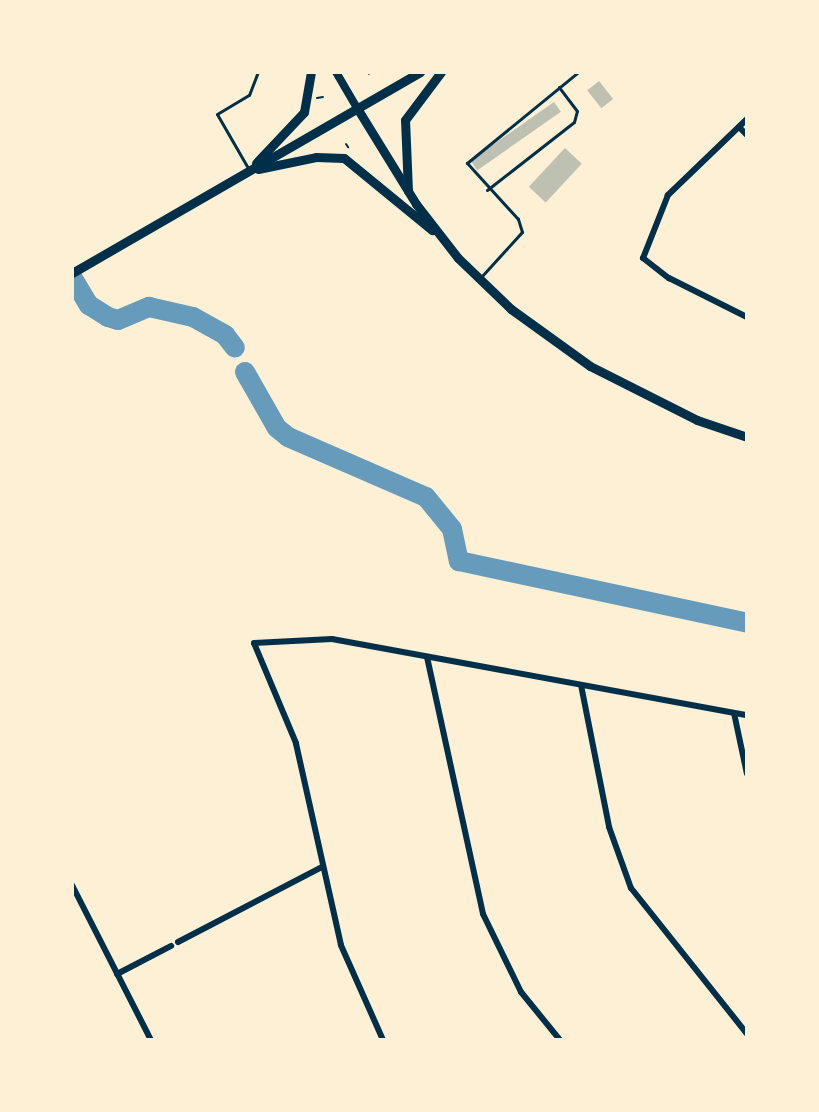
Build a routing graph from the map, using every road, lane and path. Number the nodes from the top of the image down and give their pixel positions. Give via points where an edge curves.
1 (258, 72) edge
2 (311, 72) edge
3 (336, 72) edge
4 (420, 72) edge
5 (441, 72) edge
6 (578, 72) edge
7 (559, 87) junction
8 (357, 108) junction
9 (747, 119) edge
10 (739, 127) junction
11 (747, 135) edge
12 (345, 144) dead end
13 (351, 146) dead end
14 (250, 171) junction
15 (487, 190) junction
16 (408, 193) junction
17 (442, 237) junction
18 (72, 273) edge
19 (479, 280) junction
20 (747, 317) edge
21 (747, 437) edge
22 (427, 657) junction
23 (580, 685) junction
24 (734, 713) junction
25 (747, 715) edge
26 (747, 774) edge
27 (322, 867) junction
28 (72, 885) edge
29 (178, 942) dead end
30 (171, 946) dead end
31 (117, 974) junction
32 (747, 1034) edge
33 (151, 1040) edge
34 (383, 1040) edge
35 (560, 1040) edge

1 - 14 lane via 249,95 217,114
2 - 14 main road via 304,112
3 - 8 street
4 - 8 main road
5 - 16 main road via 405,120
6 - 7 lane
7 - 15 lane via 577,111 574,122
7 - 15 lane via 470,158 469,170
8 - 14 main road
8 - 16 main road
9 - 10 street
10 - 11 street
10 - 20 street via 668,195 643,258 669,278
12 - 13 path
14 - 17 main road via 316,157 344,158
14 - 18 main road
15 - 19 lane via 518,219 522,232
16 - 17 main road
17 - 19 main road
19 - 21 main road via 590,366 697,420
22 - 23 street
22 - 27 street via 332,639 254,643 296,743
22 - 35 street via 483,914 521,992
23 - 24 street
23 - 32 street via 609,826 631,888
24 - 25 street
24 - 26 street
27 - 29 street
27 - 34 street via 341,945
28 - 31 street
30 - 31 street
31 - 33 street

